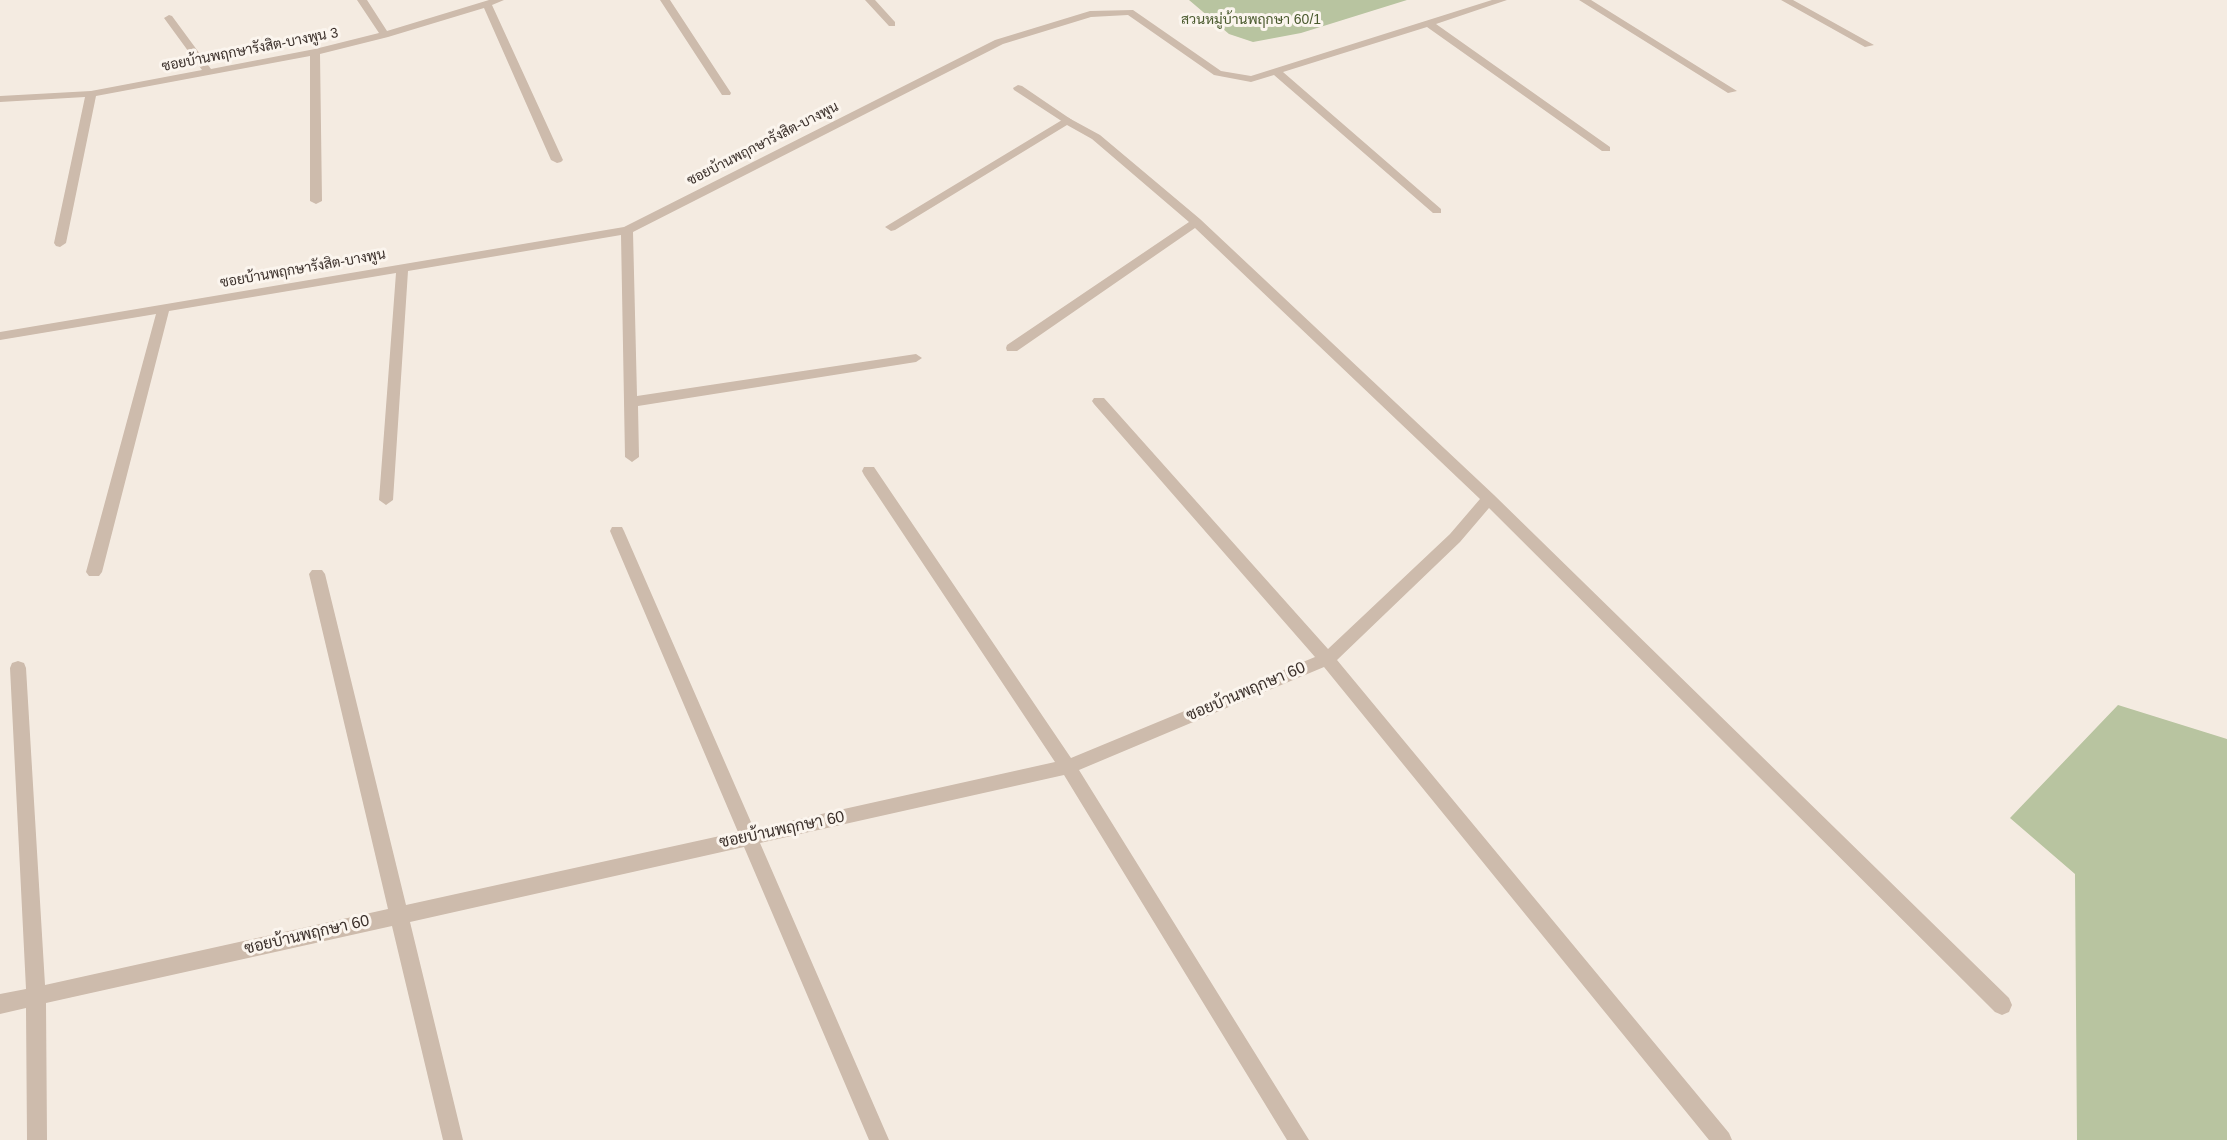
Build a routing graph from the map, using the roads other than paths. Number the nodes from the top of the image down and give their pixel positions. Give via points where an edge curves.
1 (362, 0) edge
2 (500, 0) edge
3 (665, 0) edge
4 (870, 0) edge
5 (1502, 0) edge
6 (1584, 0) edge
7 (1786, 0) edge
8 (487, 4) junction
9 (169, 18) dead end
10 (1428, 23) junction
11 (892, 24) dead end
12 (385, 35) junction
13 (1869, 45) dead end
14 (315, 52) junction
15 (1276, 71) junction
16 (208, 72) junction
17 (1017, 88) dead end
18 (1732, 92) dead end
19 (726, 93) dead end
20 (91, 94) junction
21 (0, 99) edge
22 (1067, 120) junction
23 (1606, 149) dead end
24 (557, 160) dead end
25 (316, 201) dead end
26 (1437, 211) dead end
27 (1196, 222) junction
28 (891, 227) dead end
29 (627, 230) junction
30 (60, 243) dead end
31 (402, 267) junction
32 (164, 308) junction
33 (0, 336) edge
34 (1012, 348) dead end
35 (916, 358) dead end
36 (1099, 401) dead end
37 (631, 402) junction
38 (632, 457) dead end
39 (869, 471) dead end
40 (1489, 499) junction
41 (386, 500) dead end
42 (617, 531) dead end
43 (94, 572) dead end
44 (317, 574) dead end
45 (1327, 659) junction
46 (18, 668) dead end
47 (1068, 767) junction
48 (749, 837) junction
49 (397, 916) junction
50 (36, 996) junction
51 (0, 1004) edge
52 (2002, 1005) dead end
53 (36, 1140) edge
54 (453, 1140) edge
55 (879, 1140) edge
56 (1299, 1140) edge
57 (1722, 1140) edge

1 - 12 street
2 - 8 street, ซอยบ้านพฤกษารังสิต-บางพูน 3
3 - 19 street
4 - 11 street
5 - 10 street, ซอยบ้านพฤกษารังสิต-บางพูน
6 - 18 street
7 - 13 street
8 - 12 street, ซอยบ้านพฤกษารังสิต-บางพูน 3
8 - 24 street
9 - 16 street
10 - 15 street, ซอยบ้านพฤกษารังสิต-บางพูน
10 - 23 street
12 - 14 street, ซอยบ้านพฤกษารังสิต-บางพูน 3
14 - 16 street, ซอยบ้านพฤกษารังสิต-บางพูน 3
14 - 25 street
15 - 26 street
15 - 29 street, ซอยบ้านพฤกษารังสิต-บางพูน via 1251,79 1218,74 1130,12 1090,14 999,42
16 - 20 street, ซอยบ้านพฤกษารังสิต-บางพูน 3
17 - 22 street
20 - 21 street, ซอยบ้านพฤกษารังสิต-บางพูน 3
20 - 30 street
22 - 27 street via 1096,137
22 - 28 street
27 - 34 street
27 - 40 street
29 - 31 street, ซอยบ้านพฤกษารังสิต-บางพูน
29 - 37 street
31 - 32 street, ซอยบ้านพฤกษารังสิต-บางพูน
31 - 41 street
32 - 33 street, ซอยบ้านพฤกษารังสิต-บางพูน
32 - 43 street
35 - 37 street
36 - 45 street
37 - 38 street
39 - 47 street
40 - 45 street, ซอยบ้านพฤกษา 60 via 1455,538
40 - 52 street
42 - 48 street
44 - 49 street
45 - 47 street, ซอยบ้านพฤกษา 60
45 - 57 street
46 - 50 street
47 - 48 street, ซอยบ้านพฤกษา 60
47 - 56 street
48 - 49 street, ซอยบ้านพฤกษา 60
48 - 55 street
49 - 50 street, ซอยบ้านพฤกษา 60
49 - 54 street
50 - 51 street, ซอยบ้านพฤกษา 60
50 - 53 street

